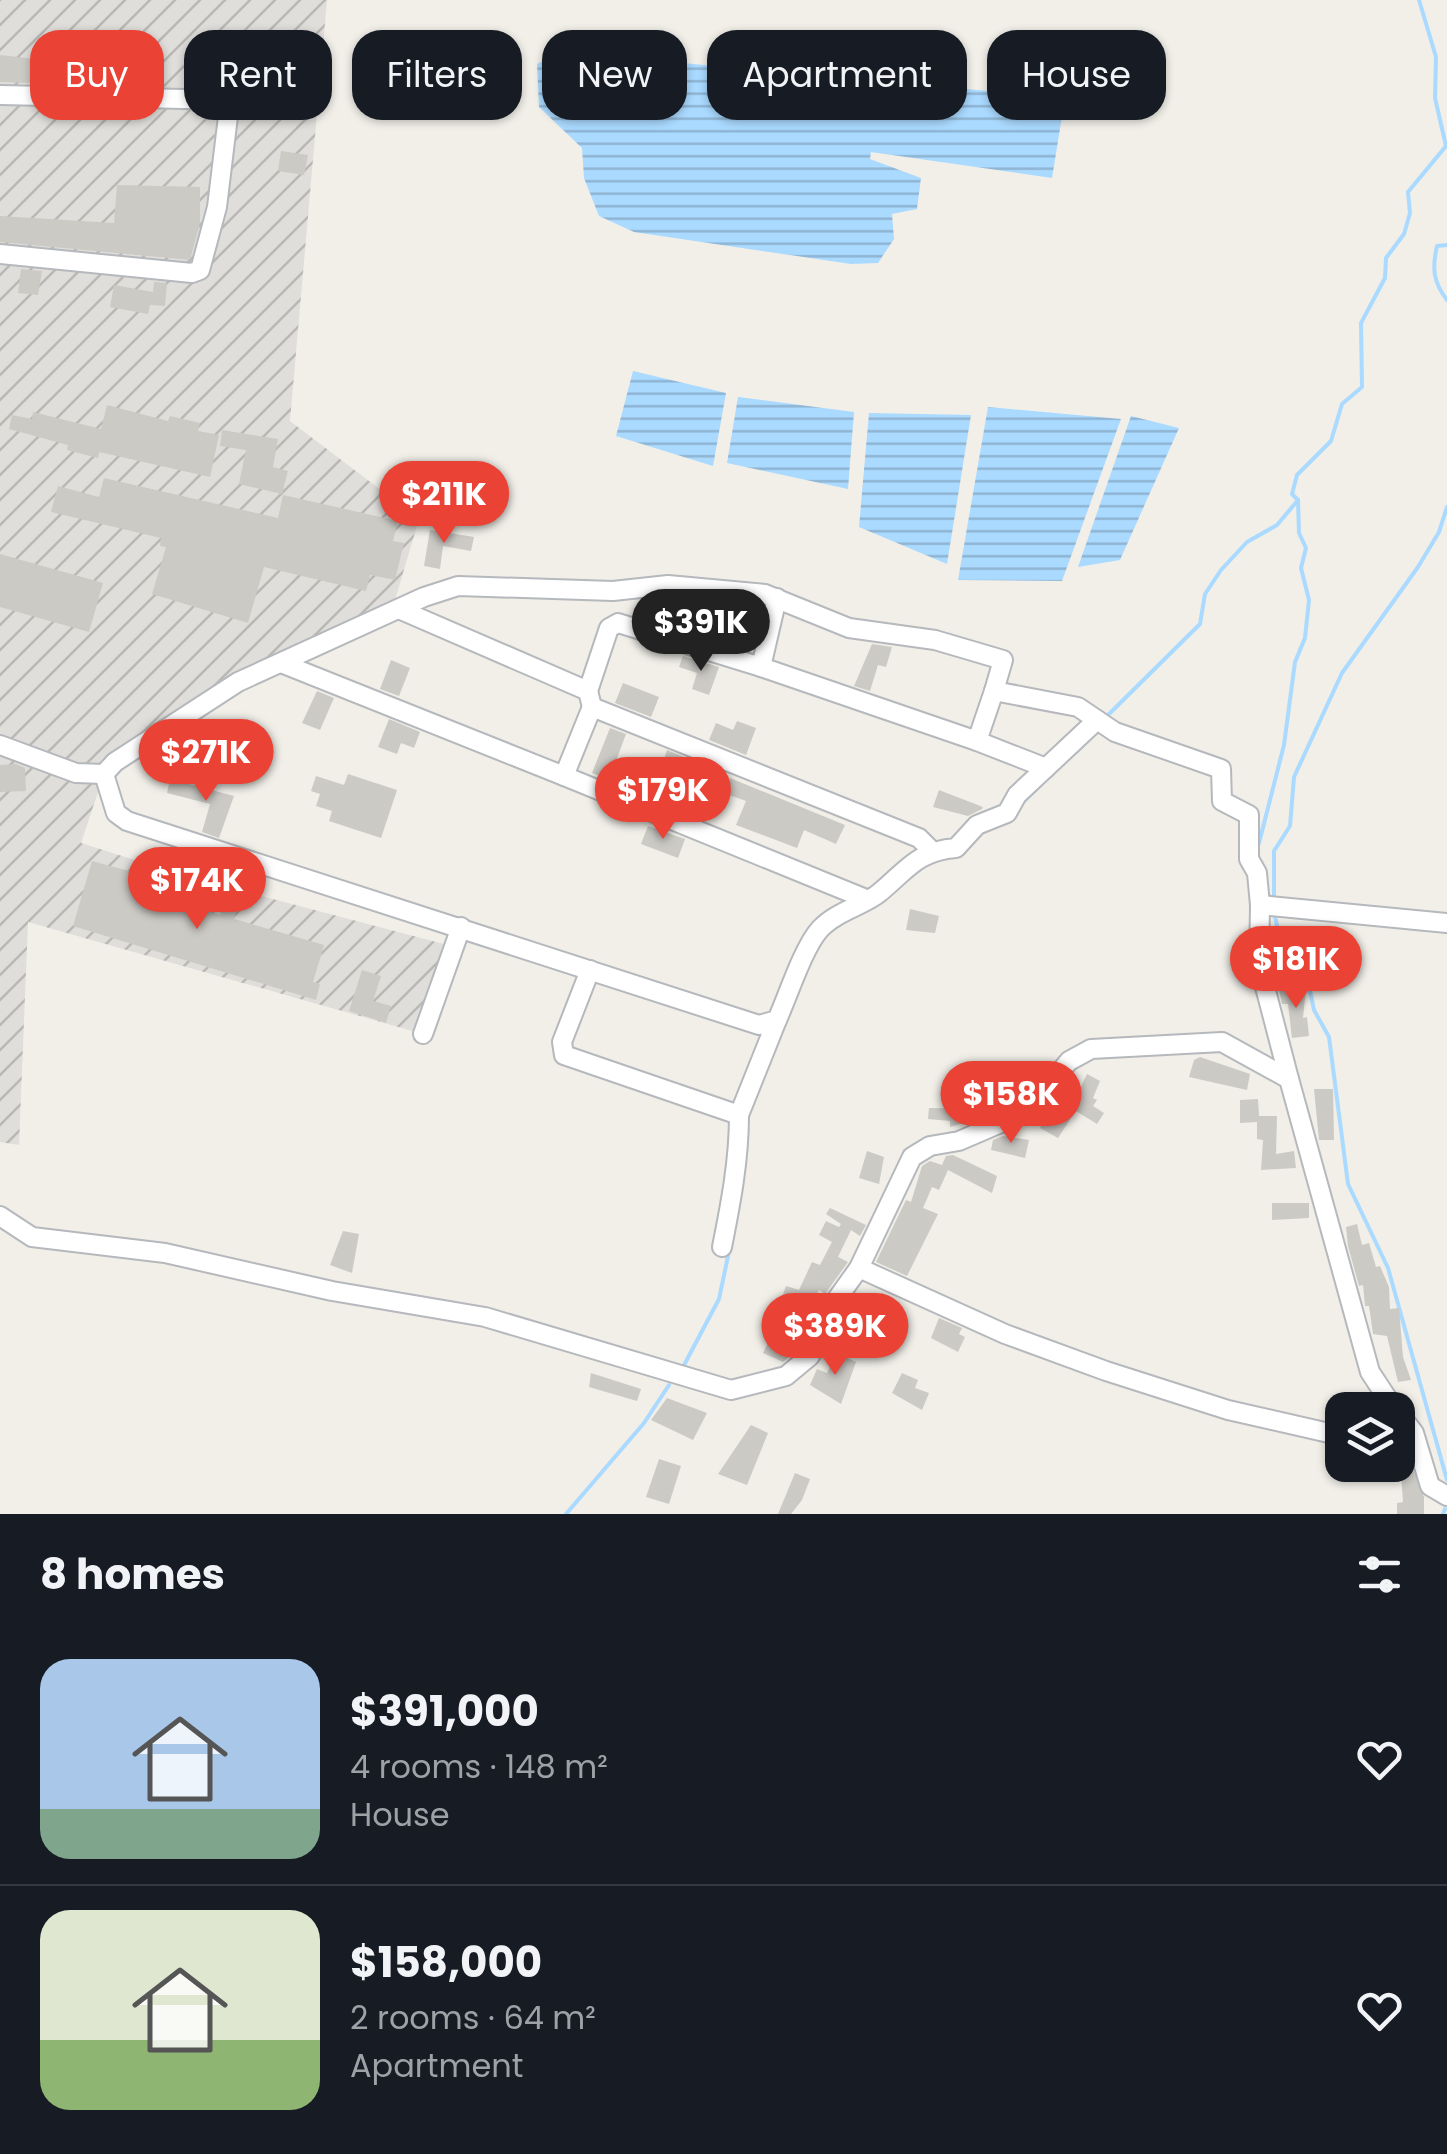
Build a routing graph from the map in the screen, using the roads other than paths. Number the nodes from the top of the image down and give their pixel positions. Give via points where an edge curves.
1 (0, 95) edge
2 (0, 254) edge
3 (777, 598) junction
4 (401, 610) junction
5 (280, 663) junction
6 (761, 667) junction
7 (994, 691) junction
8 (590, 699) junction
9 (1096, 720) junction
10 (977, 742) junction
11 (0, 746) edge
12 (1046, 768) junction
13 (104, 774) junction
14 (564, 776) junction
15 (931, 850) junction
16 (866, 900) junction
17 (1269, 906) junction
18 (1447, 923) edge
19 (461, 927) junction
20 (590, 970) junction
21 (777, 1020) junction
22 (422, 1034) dead end
23 (1289, 1079) junction
24 (740, 1115) junction
25 (0, 1216) edge
26 (722, 1248) dead end
27 (859, 1268) junction
28 (1383, 1392) edge
29 (1325, 1432) edge
30 (1415, 1455) edge
31 (1445, 1496) edge
32 (1435, 1514) edge

1 - 2 street via 230,100 217,208 200,270
3 - 4 street via 668,585 458,586
3 - 6 street
3 - 7 street via 849,628 935,640 1003,660
4 - 5 street
4 - 8 street
5 - 13 street via 238,682
5 - 14 street
6 - 8 street via 618,624 610,628
6 - 10 street
7 - 9 street via 1078,707
7 - 10 street
8 - 14 street
8 - 15 street via 919,838
9 - 12 street
9 - 17 street via 1221,769 1222,802 1249,815 1249,860
10 - 12 street
11 - 13 street via 76,773
12 - 15 street via 1007,812 977,825 956,848
13 - 19 street via 116,812 127,821
14 - 16 street
15 - 16 street
16 - 21 street via 819,930
17 - 18 street
17 - 23 street via 1259,964
19 - 20 street
19 - 22 street
20 - 21 street via 760,1025
20 - 24 street via 562,1042 564,1055
21 - 24 street
23 - 27 street via 1222,1042 1091,1049 1069,1061 1033,1104 1010,1119 912,1157
23 - 28 street via 1370,1372
24 - 26 street via 739,1160
25 - 27 street via 32,1236 165,1253 485,1318 730,1390 786,1376 810,1356 824,1318
27 - 29 street via 1091,1366 1228,1410
30 - 31 street via 1430,1486
31 - 32 street

